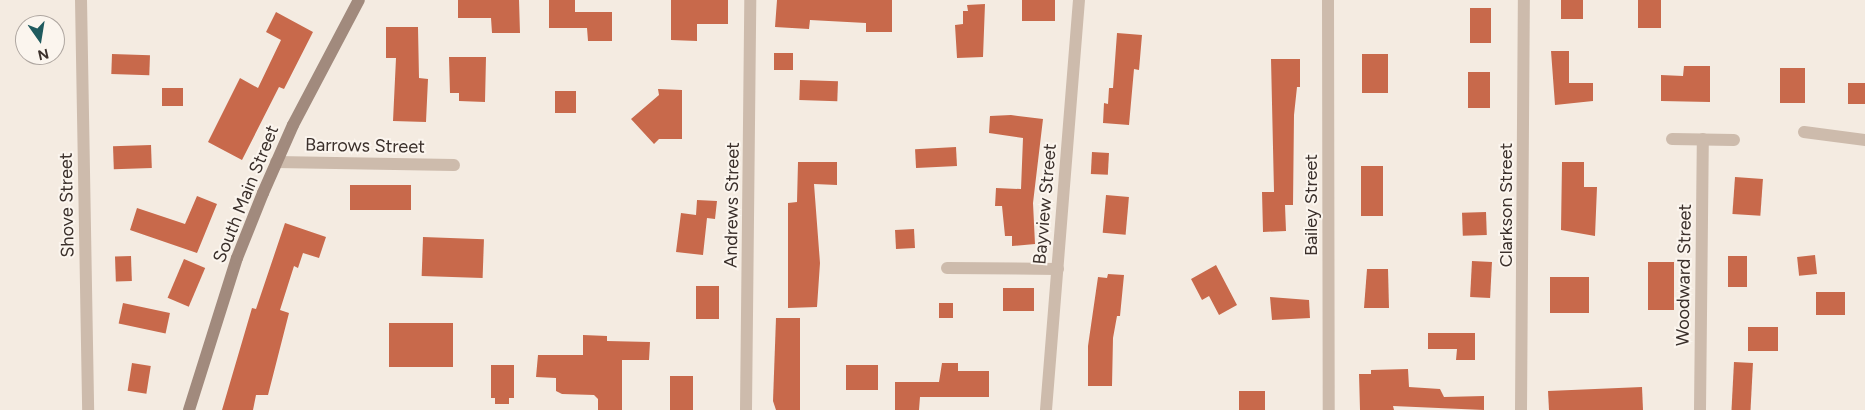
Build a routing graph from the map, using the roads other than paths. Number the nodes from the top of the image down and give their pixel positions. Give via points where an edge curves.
1 (81, 0) edge
2 (359, 0) edge
3 (750, 0) edge
4 (1079, 0) edge
5 (1328, 0) edge
6 (1524, 0) edge
7 (1804, 132) dead end
8 (1672, 139) dead end
9 (1704, 139) junction
10 (1734, 140) dead end
11 (1865, 140) edge
12 (276, 162) junction
13 (454, 165) dead end
14 (947, 268) dead end
15 (1058, 269) junction
16 (88, 410) edge
17 (189, 410) edge
18 (746, 410) edge
19 (1046, 410) edge
20 (1329, 410) edge
21 (1521, 410) edge
22 (1700, 410) edge

1 - 16 street, Shove Street
2 - 12 main road, South Main Street
3 - 18 street, Andrews Street
4 - 15 street, Bayview Street
5 - 20 street, Bailey Street
6 - 21 street, Clarkson Street
7 - 11 street
8 - 9 street
9 - 10 street
9 - 22 street, Woodward Street
12 - 13 street, Barrows Street
12 - 17 main road, South Main Street via 237,258
14 - 15 street
15 - 19 street, Bayview Street

